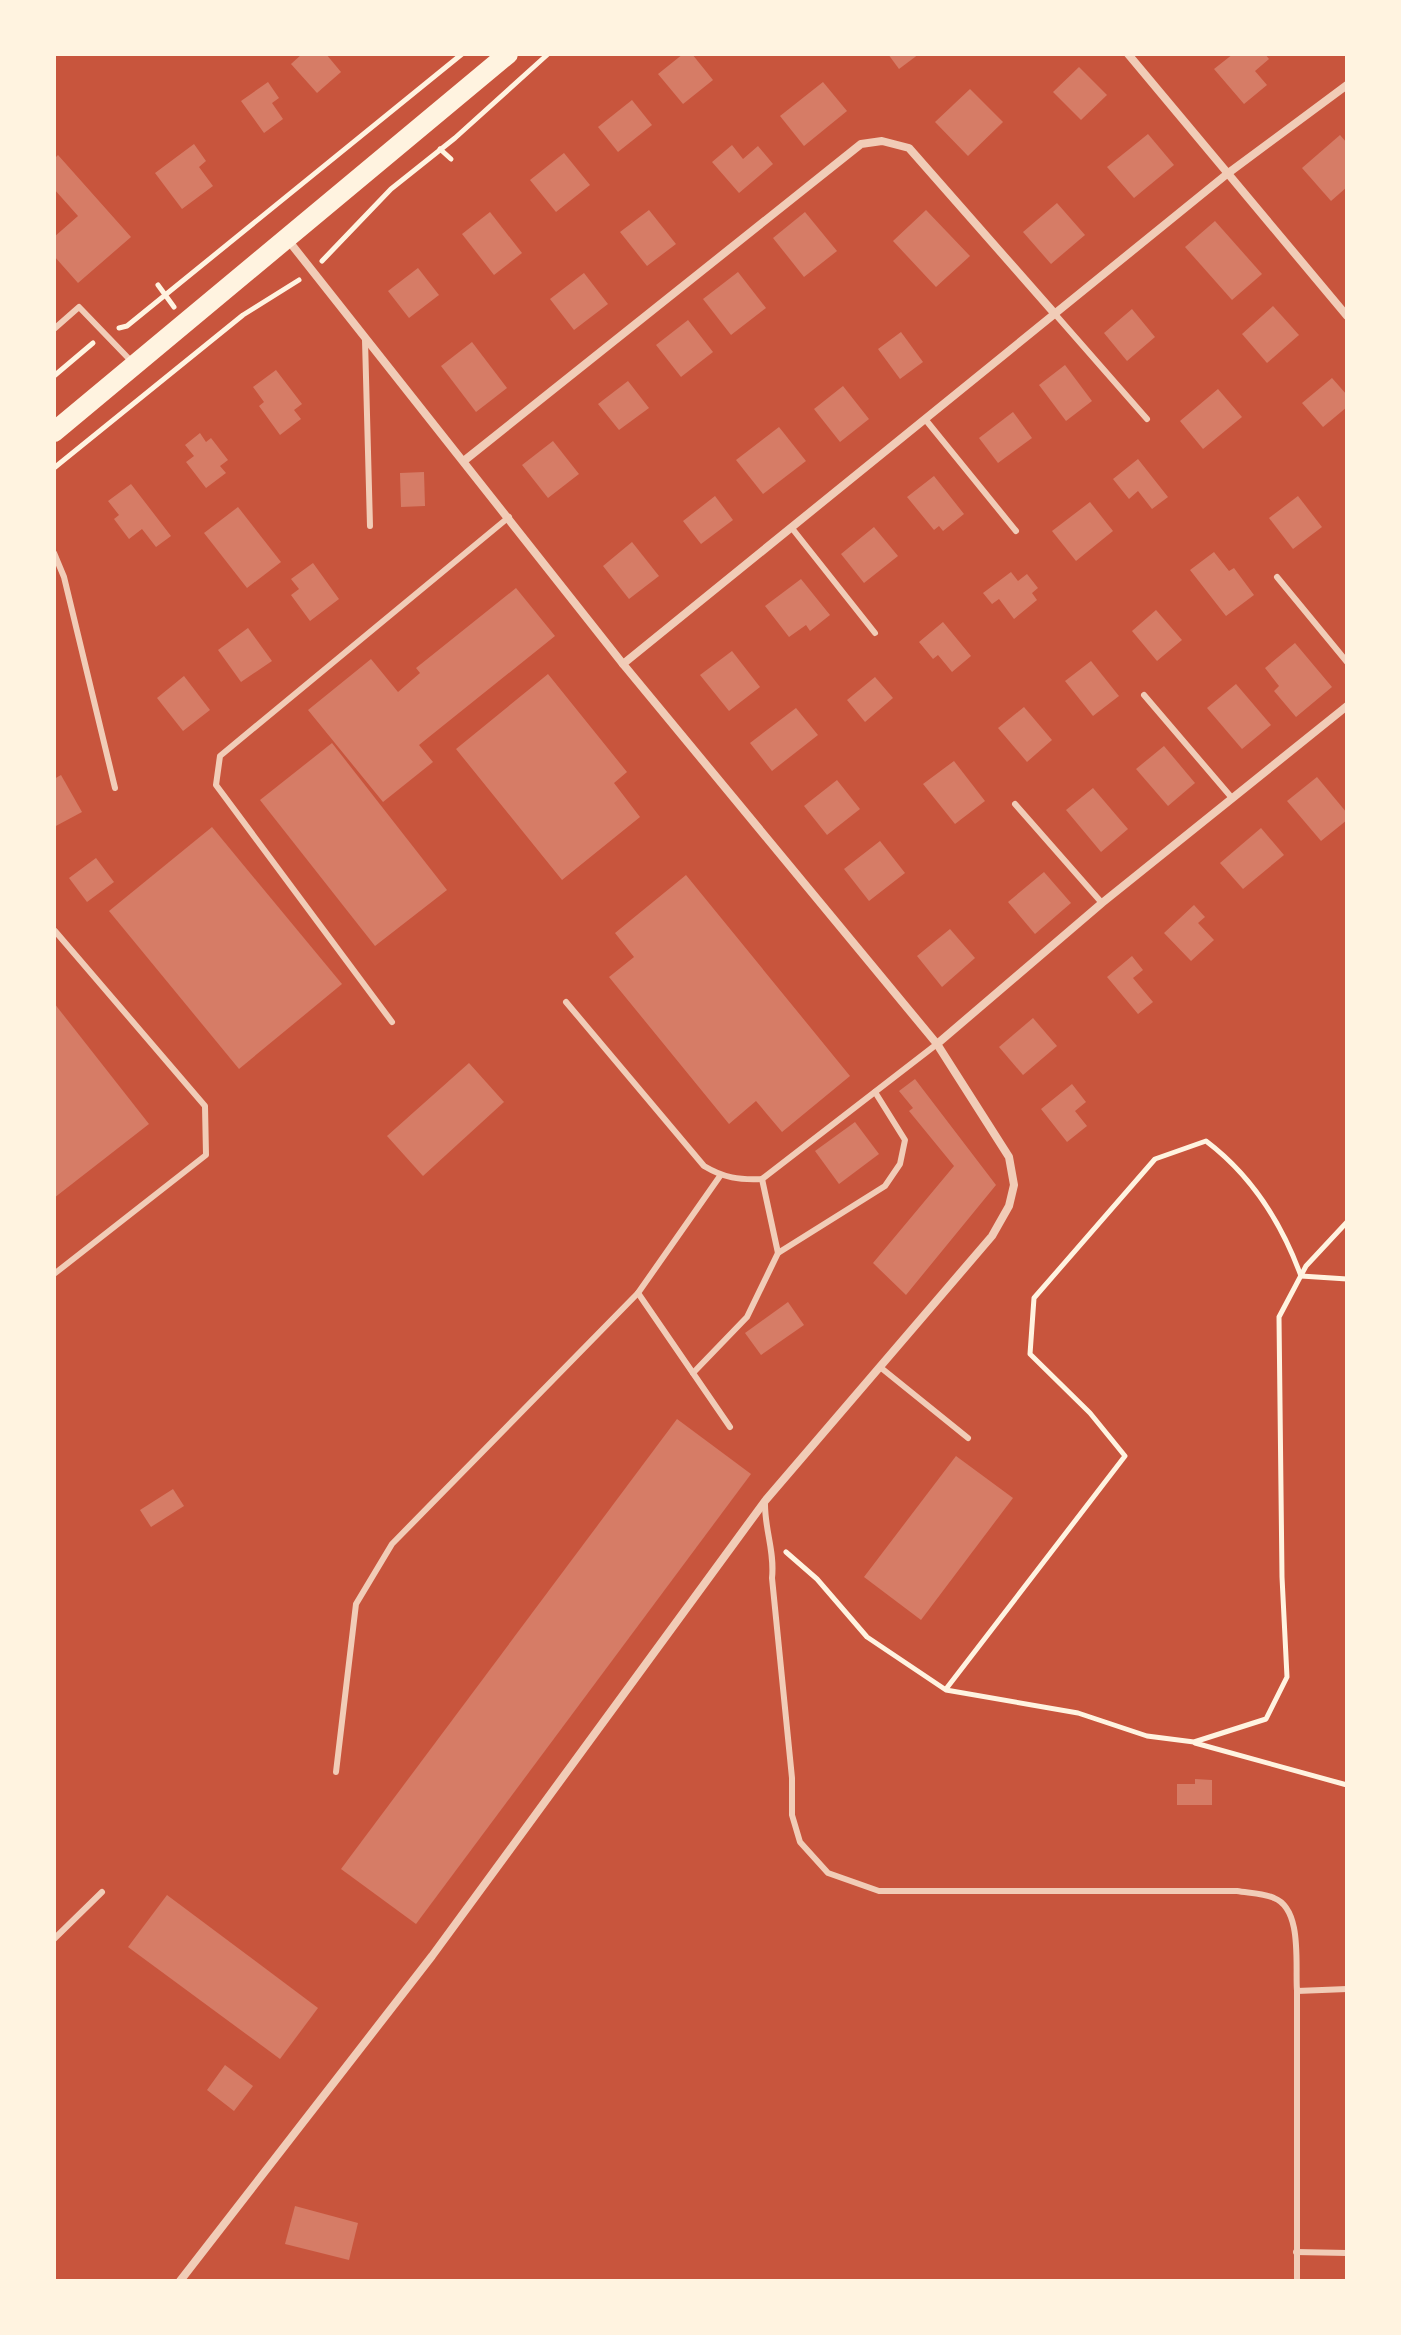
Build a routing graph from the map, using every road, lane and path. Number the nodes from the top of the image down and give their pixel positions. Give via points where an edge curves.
1 (462, 54) edge
2 (508, 54) edge
3 (1128, 54) edge
4 (1347, 85) edge
5 (1227, 174) junction
6 (287, 238) junction
7 (1055, 314) junction
8 (1347, 316) edge
9 (54, 329) edge
10 (104, 333) junction
11 (365, 336) junction
12 (136, 365) junction
13 (54, 376) edge
14 (925, 419) junction
15 (1147, 419) dead end
16 (54, 432) edge
17 (465, 460) junction
18 (509, 517) junction
19 (370, 526) dead end
20 (791, 527) junction
21 (1016, 531) dead end
22 (54, 553) edge
23 (1277, 577) dead end
24 (875, 633) dead end
25 (1347, 662) edge
26 (623, 664) junction
27 (1144, 695) dead end
28 (1347, 706) edge
29 (115, 788) dead end
30 (1232, 798) junction
31 (1015, 804) dead end
32 (1102, 903) junction
33 (55, 931) edge
34 (566, 1002) dead end
35 (392, 1022) dead end
36 (937, 1044) junction
37 (875, 1092) junction
38 (720, 1176) junction
39 (762, 1179) junction
40 (1347, 1222) edge
41 (778, 1253) junction
42 (54, 1274) edge
43 (1301, 1276) junction
44 (1347, 1279) edge
45 (638, 1293) junction
46 (880, 1367) junction
47 (693, 1373) junction
48 (730, 1427) dead end
49 (968, 1438) dead end
50 (765, 1501) junction
51 (767, 1535) junction
52 (946, 1690) junction
53 (1194, 1742) junction
54 (336, 1772) dead end
55 (1347, 1785) edge
56 (102, 1892) dead end
57 (54, 1939) edge
58 (1347, 1989) edge
59 (1297, 1991) junction
60 (1296, 2252) junction
61 (1347, 2253) edge
62 (180, 2281) edge
63 (1297, 2281) edge

1 - 10 path via 127,326
2 - 6 main road
3 - 5 street
4 - 5 street
5 - 7 street
5 - 8 street
6 - 11 street
6 - 12 main road
7 - 14 street
7 - 15 lane
7 - 17 street via 909,148 882,141 861,144
9 - 10 lane via 79,307
10 - 12 lane
10 - 13 path
11 - 17 street
11 - 19 lane
12 - 16 main road
14 - 20 street
14 - 21 lane
17 - 18 street
18 - 26 street
18 - 35 lane via 220,756 216,785
20 - 24 lane
20 - 26 street
22 - 29 lane
23 - 25 lane
26 - 36 street
27 - 30 lane
28 - 30 street
30 - 32 street
31 - 32 lane
32 - 36 street
33 - 42 lane via 205,1106 208,1133 206,1155
34 - 38 lane via 704,1166
36 - 37 lane
36 - 46 street via 1009,1157 1014,1185 992,1236
37 - 39 lane
37 - 41 lane via 905,1140 900,1164 885,1186
38 - 39 lane
38 - 45 lane
39 - 41 lane
40 - 43 path
41 - 47 lane via 747,1317
43 - 44 path
43 - 52 path via 1285,1232 1230,1159 1206,1141 1155,1159 1034,1298 1030,1354 1125,1456
43 - 53 path via 1279,1317 1287,1677 1266,1719
45 - 47 lane
45 - 54 lane via 392,1544 356,1604
46 - 49 lane
46 - 50 street
47 - 48 lane
50 - 51 lane
50 - 62 street via 432,1956
51 - 52 path via 817,1579 867,1637
51 - 59 lane via 774,1559 792,1815 800,1842 828,1873 879,1891 1237,1891 1277,1898 1290,1912 1294,1928
52 - 53 path via 1078,1713 1147,1736
53 - 55 path
56 - 57 lane
58 - 59 lane
59 - 60 lane
60 - 61 lane
60 - 63 lane

